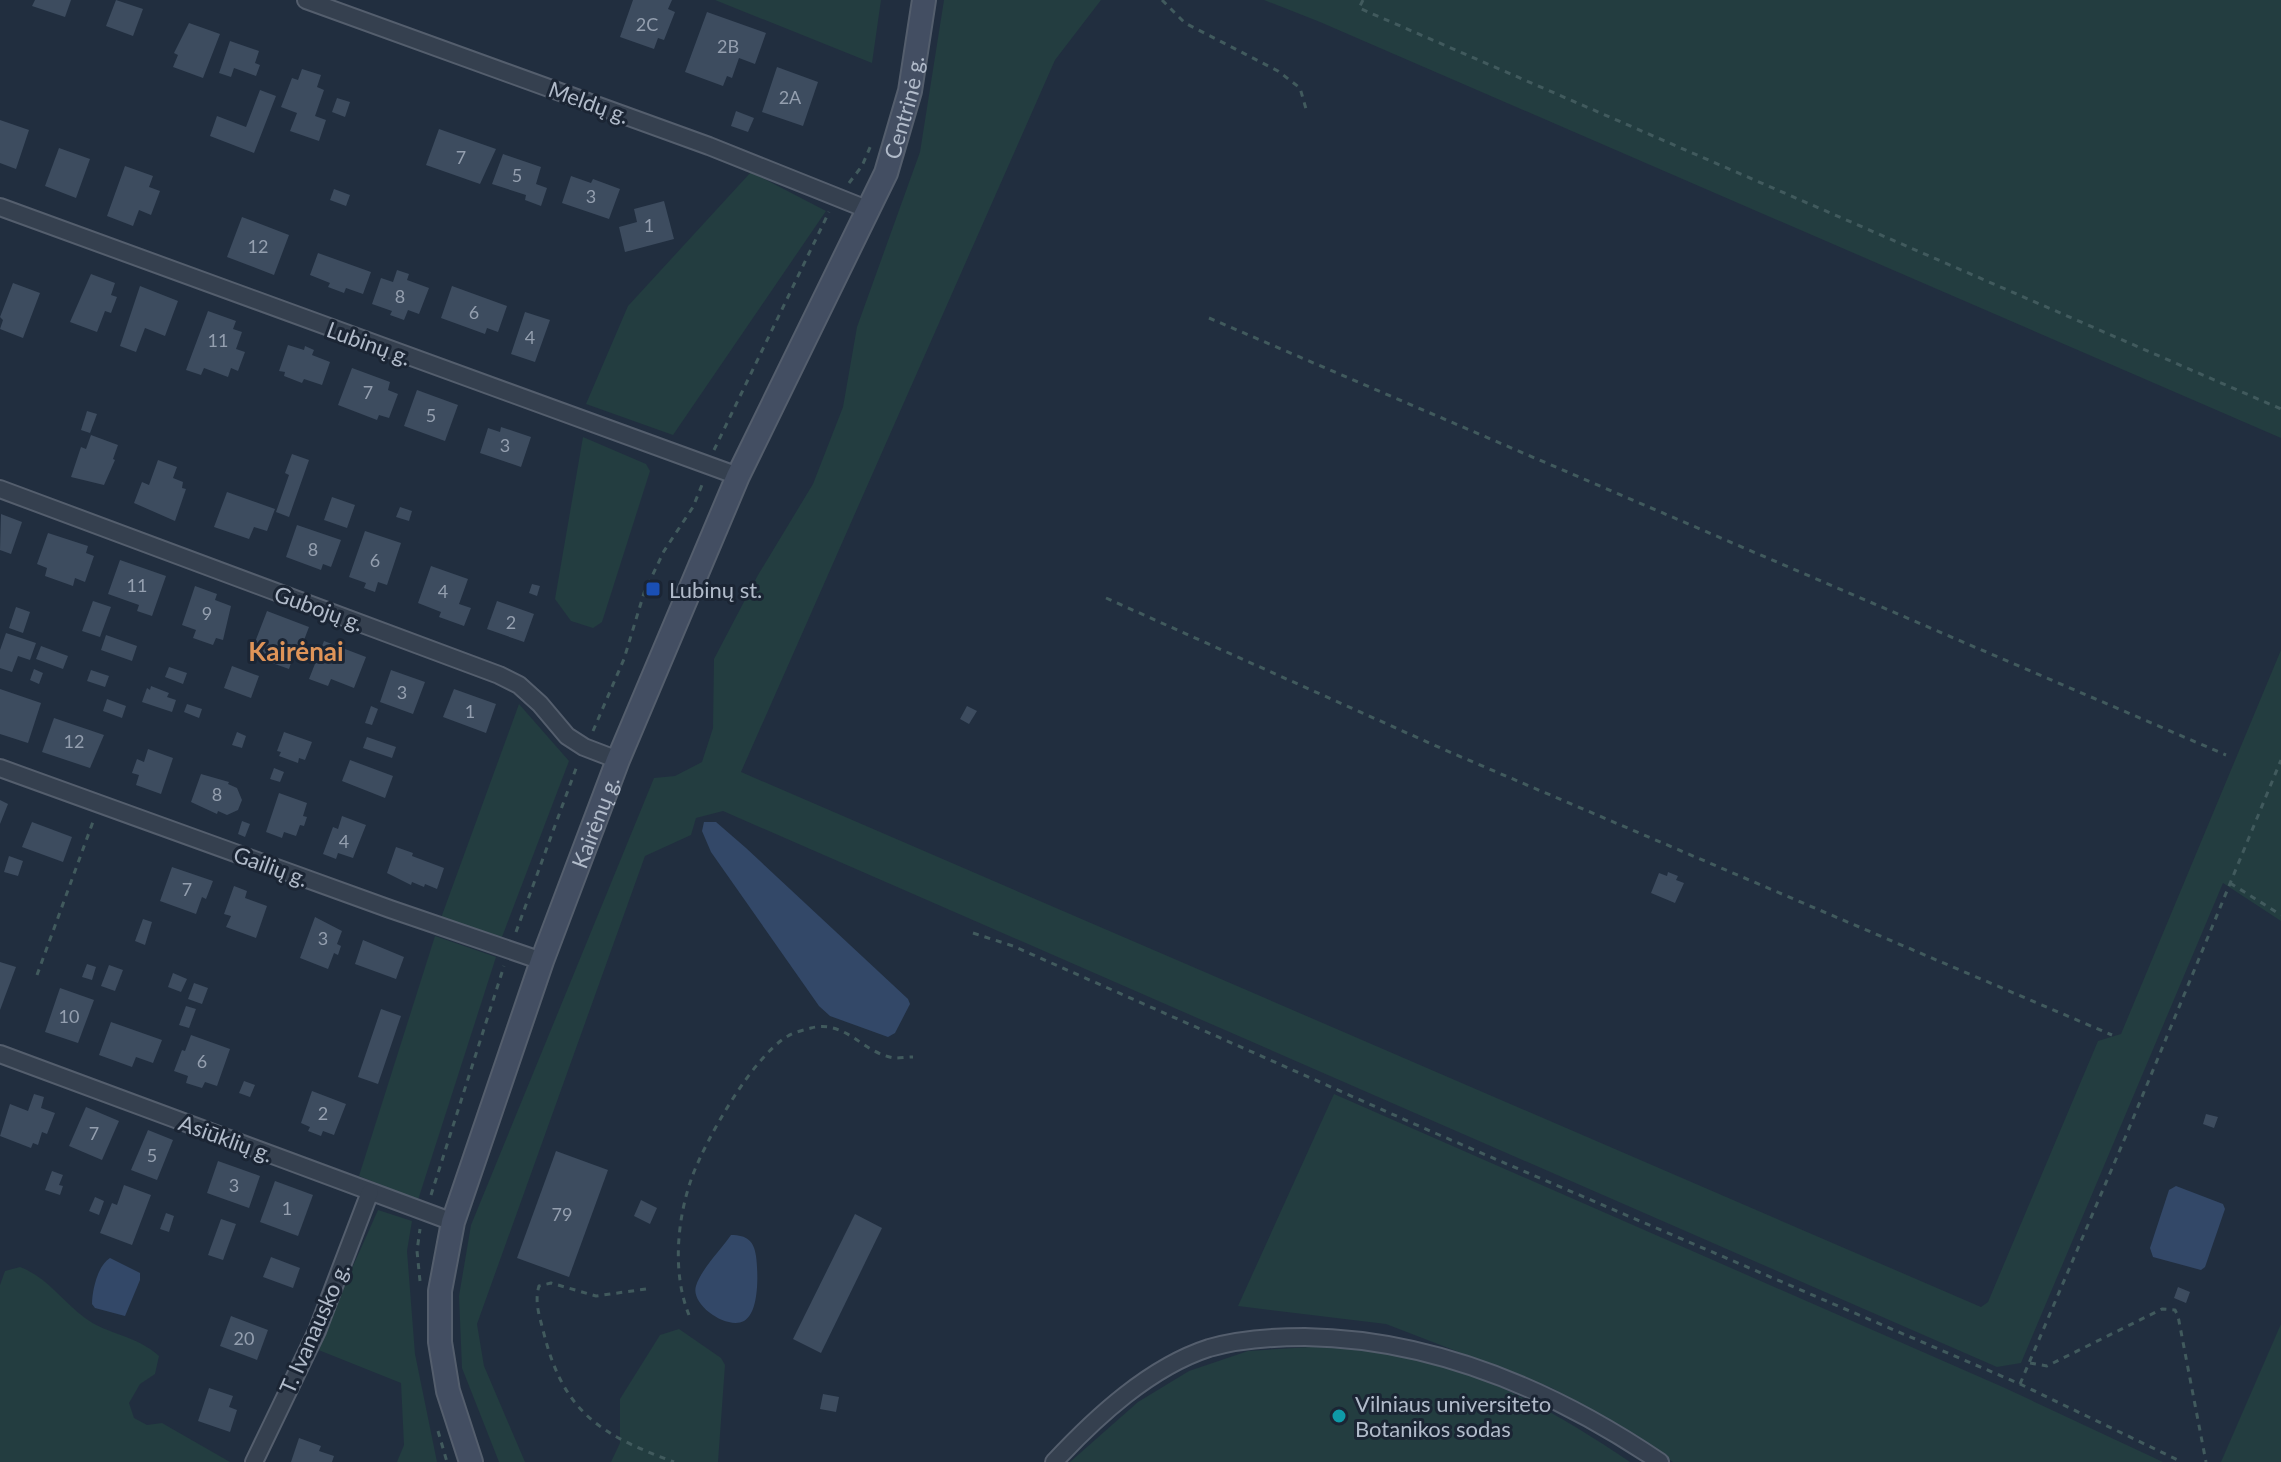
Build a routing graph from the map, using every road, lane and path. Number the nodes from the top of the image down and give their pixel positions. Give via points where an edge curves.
1 (306, 0) edge
2 (924, 0) edge
3 (1162, 0) edge
4 (1363, 0) edge
5 (1306, 109) dead end
6 (0, 207) edge
7 (869, 210) junction
8 (1209, 318) dead end
9 (2281, 409) edge
10 (738, 476) junction
11 (0, 489) edge
12 (1106, 598) dead end
13 (2226, 755) dead end
14 (618, 760) junction
15 (2281, 760) edge
16 (0, 768) edge
17 (100, 804) junction
18 (2229, 883) junction
19 (2281, 915) edge
20 (973, 933) dead end
21 (542, 961) junction
22 (37, 975) dead end
23 (2112, 1035) dead end
24 (0, 1054) edge
25 (913, 1057) dead end
26 (370, 1192) junction
27 (453, 1222) junction
28 (646, 1289) dead end
29 (689, 1315) dead end
30 (2030, 1363) junction
31 (2020, 1384) junction
32 (254, 1462) edge
33 (471, 1462) edge
34 (674, 1462) edge
35 (1054, 1462) edge
36 (1660, 1462) edge
37 (2182, 1462) edge
38 (2206, 1462) edge

1 - 7 street, Meldų g. via 709,146
2 - 7 main road, Centrinė g. via 910,91 886,173
3 - 5 path via 1185,23 1278,71 1300,88
4 - 9 path via 1359,8
6 - 10 street, Lubinų g.
7 - 10 main road, Kairėnų g.
8 - 13 path
10 - 14 main road, Kairėnų g.
11 - 14 street, Gubojų g. via 499,675 519,685 567,736
12 - 23 path via 1445,750
14 - 21 main road, Kairėnų g.
15 - 18 path
16 - 17 street, Gailių g.
17 - 21 street, Gailių g.
17 - 22 path
18 - 19 path
18 - 30 path
20 - 31 path
21 - 27 main road, Kairėnų g.
24 - 26 street, Asiūklių g.
25 - 29 path via 877,1052 828,1025 788,1036 756,1065 731,1100 692,1176 678,1276
26 - 27 street, Asiūklių g.
26 - 32 street, T. Ivanausko g. via 317,1331
27 - 33 main road, Kairėnų g. via 440,1291 440,1342 448,1391
28 - 34 path via 596,1296 551,1283 539,1286 535,1299 548,1350 575,1406 602,1430
30 - 31 path
30 - 38 path via 2047,1366 2162,1309 2175,1310
31 - 37 path
35 - 36 street via 1120,1398 1158,1373 1208,1349 1292,1337 1381,1343 1452,1359 1531,1389 1624,1437

